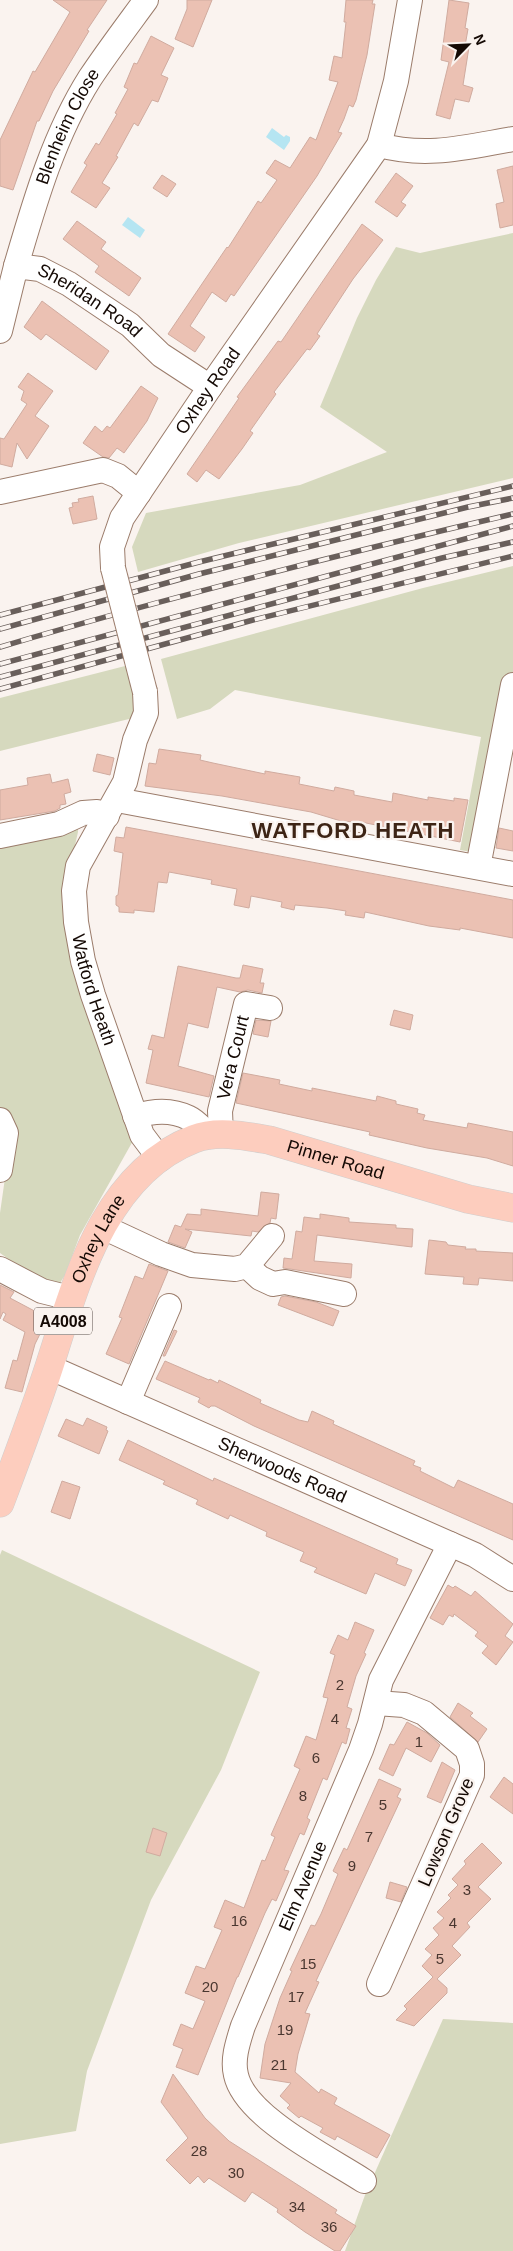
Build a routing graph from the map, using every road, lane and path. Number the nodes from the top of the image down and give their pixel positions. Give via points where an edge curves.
1 (146, 0) edge
2 (410, 0) edge
3 (513, 139) edge
4 (379, 145) junction
5 (16, 266) junction
6 (0, 331) edge
7 (210, 387) junction
8 (0, 492) edge
9 (139, 493) junction
10 (513, 685) edge
11 (112, 808) junction
12 (0, 836) edge
13 (478, 867) junction
14 (513, 874) edge
15 (270, 1008) dead end
16 (135, 1116) junction
17 (0, 1120) edge
18 (216, 1136) junction
19 (160, 1159) junction
20 (0, 1170) edge
21 (513, 1208) edge
22 (103, 1228) junction
23 (272, 1236) dead end
24 (247, 1266) junction
25 (0, 1269) edge
26 (344, 1294) dead end
27 (70, 1298) junction
28 (169, 1306) dead end
29 (49, 1368) junction
30 (128, 1402) junction
31 (7, 1466) edge
32 (0, 1503) edge
33 (450, 1544) junction
34 (513, 1579) edge
35 (376, 1703) junction
36 (379, 1984) dead end
37 (364, 2181) dead end

1 - 5 street, Blenheim Close via 90,79 60,136 37,192
2 - 4 street, Oxhey Road via 396,81
3 - 4 street via 455,150 402,151
4 - 7 street, Oxhey Road
5 - 6 street, Sheridan Road
5 - 7 street, Sheridan Road via 40,269 69,284 130,325 161,355
7 - 9 street, Oxhey Road
8 - 9 street via 103,470 118,476
9 - 11 street, Oxhey Road, bridge via 122,518 112,547 113,568 145,692 146,713 135,740 125,782
10 - 13 street
11 - 12 street via 83,813 59,824
11 - 13 street
11 - 16 street, Watford Heath via 78,866 74,891 76,922 93,995
13 - 14 street
15 - 18 street, Vera Court via 246,1004
16 - 18 street via 165,1111 189,1118
16 - 19 street, Watford Heath via 142,1135
17 - 20 street via 6,1133
18 - 19 main road, Pinner Road / A4008 via 195,1138
18 - 21 main road, Pinner Road / A4008 via 242,1135 269,1140 468,1199
19 - 22 main road, Oxhey Lane / A4008 via 139,1174 122,1194
22 - 24 street via 192,1265 235,1269
22 - 27 main road, Oxhey Lane / A4008
23 - 24 street
24 - 26 street via 273,1284 285,1282
25 - 27 street via 42,1291
27 - 29 main road, Oxhey Lane / A4008
28 - 30 street
29 - 30 street, Sherwoods Road
29 - 31 main road, Oxhey Lane / A4008
30 - 33 street, Sherwoods Road
31 - 32 main road, Oxhey Lane / A4008
33 - 34 street, Sherwoods Road via 494,1565
33 - 35 street, Elm Avenue via 380,1680
35 - 36 street, Lowson Grove via 404,1705 424,1713 467,1749 472,1764 472,1775
35 - 37 street, Elm Avenue via 361,1750 243,2026 235,2062 238,2084 264,2116

